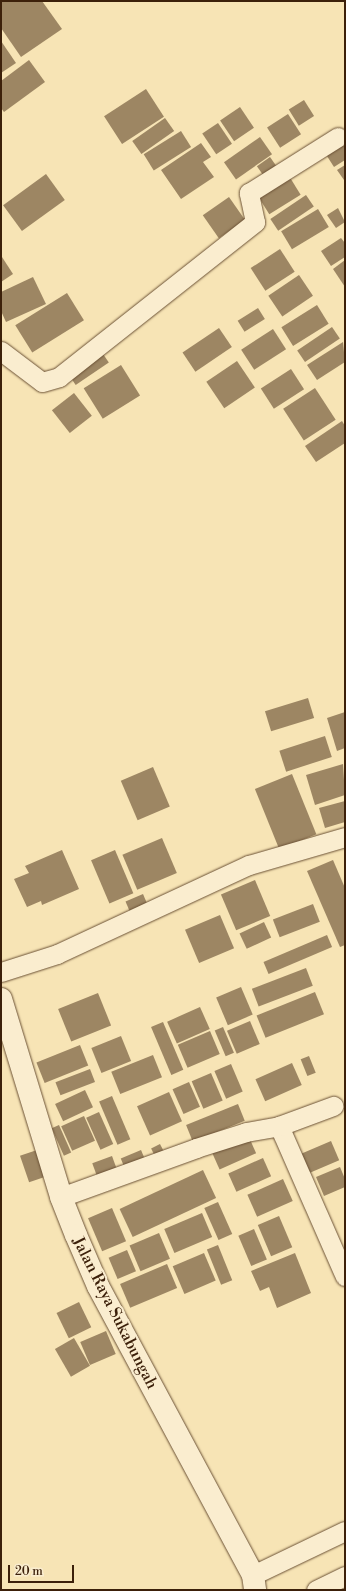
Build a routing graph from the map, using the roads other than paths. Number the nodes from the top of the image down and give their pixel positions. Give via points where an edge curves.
1 (338, 137) dead end
2 (1, 351) edge
3 (345, 837) edge
4 (1, 972) edge
5 (1, 999) edge
6 (333, 1106) dead end
7 (279, 1126) junction
8 (61, 1197) junction
9 (345, 1276) edge
10 (345, 1531) edge
11 (345, 1576) edge
12 (254, 1582) edge
13 (316, 1590) edge

1 - 2 street via 249,193 255,222 59,377 42,382
3 - 4 street via 249,865 57,954
5 - 8 street, Jalan Raya Sukabungah
6 - 7 street
7 - 8 street via 246,1132 196,1148
7 - 9 street
8 - 12 street, Jalan Raya Sukabungah via 98,1286
10 - 12 street
11 - 13 street

